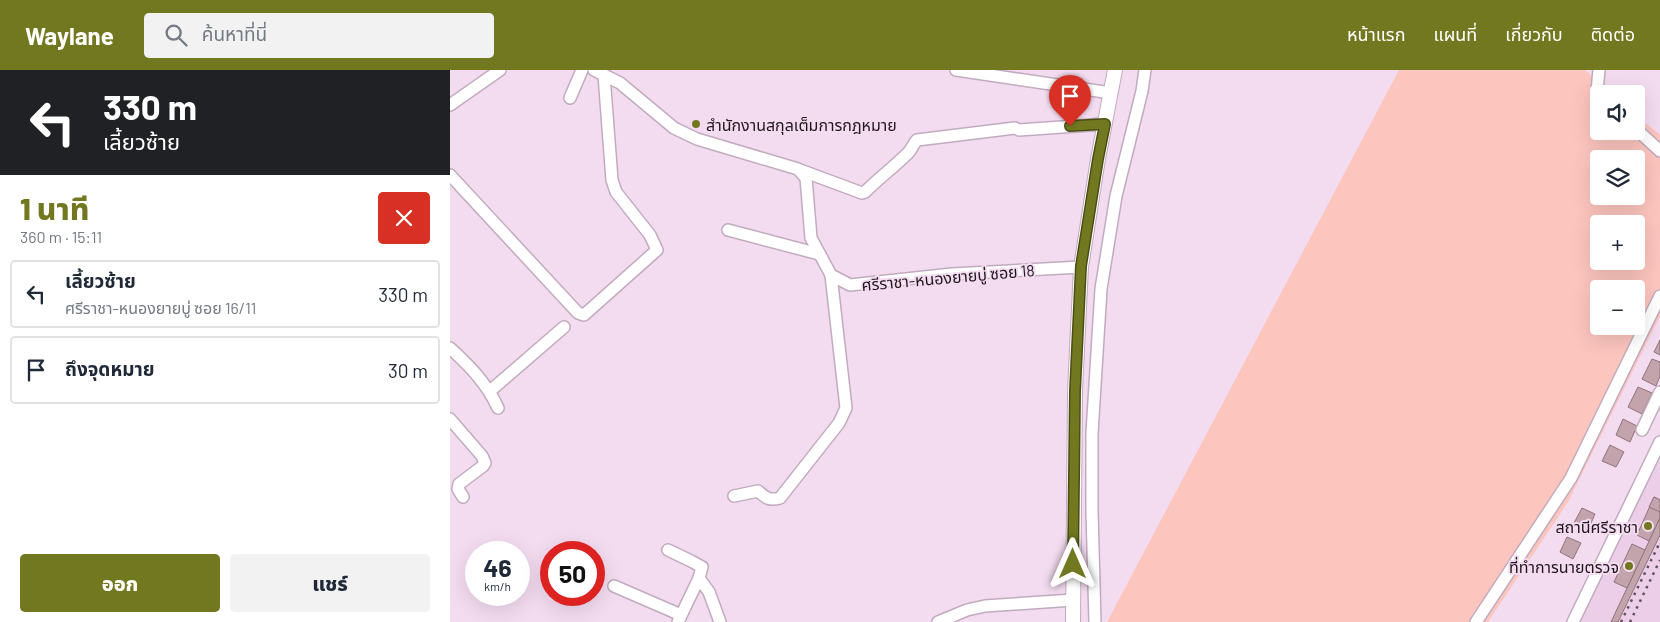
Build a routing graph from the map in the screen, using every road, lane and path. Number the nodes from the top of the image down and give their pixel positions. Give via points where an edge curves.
1 (500, 70) edge
2 (582, 70) edge
3 (956, 70) edge
4 (1115, 70) edge
5 (1145, 70) edge
6 (1600, 70) edge
7 (599, 72) edge
8 (1598, 85) edge
9 (1111, 93) junction
10 (570, 98) dead end
11 (450, 105) edge
12 (1105, 124) junction
13 (1645, 137) edge
14 (1660, 151) edge
15 (798, 169) junction
16 (450, 175) edge
17 (728, 230) dead end
18 (819, 254) junction
19 (1081, 266) junction
20 (831, 275) junction
21 (1660, 296) edge
22 (564, 326) dead end
23 (450, 348) edge
24 (490, 391) junction
25 (1660, 392) edge
26 (498, 408) dead end
27 (450, 419) edge
28 (1642, 430) dead end
29 (1660, 442) edge
30 (734, 496) dead end
31 (463, 497) dead end
32 (668, 550) dead end
33 (699, 578) junction
34 (614, 586) dead end
35 (1073, 600) junction
36 (680, 618) edge
37 (720, 622) edge
38 (938, 622) edge
39 (1073, 622) edge
40 (1096, 622) edge
41 (1476, 622) edge
42 (1573, 622) edge

1 - 11 street
2 - 10 street
3 - 9 street
4 - 9 main road
5 - 40 street via 1116,196 1101,290 1092,433
6 - 8 street
7 - 15 street via 620,83 674,128 697,139
7 - 16 street via 612,180 616,192 650,235 656,250 584,315 578,313
9 - 12 main road
12 - 15 street via 917,140 898,162 862,193
12 - 19 main road
13 - 14 street
15 - 18 street via 806,178 811,238
17 - 18 street
18 - 20 street
19 - 20 street, ศรีราชา-หนองยายบู่ ซอย 18 via 952,274 850,285
19 - 35 main road via 1075,391
20 - 30 street via 846,408 840,423 780,498 766,499 758,491
21 - 41 street via 1571,478
22 - 24 street
23 - 24 street
24 - 26 street
25 - 28 street
27 - 31 street via 482,456 485,464 459,484
29 - 42 street
32 - 33 street via 702,567
33 - 36 street
33 - 37 street
34 - 36 street
35 - 38 street via 985,606
35 - 39 main road

